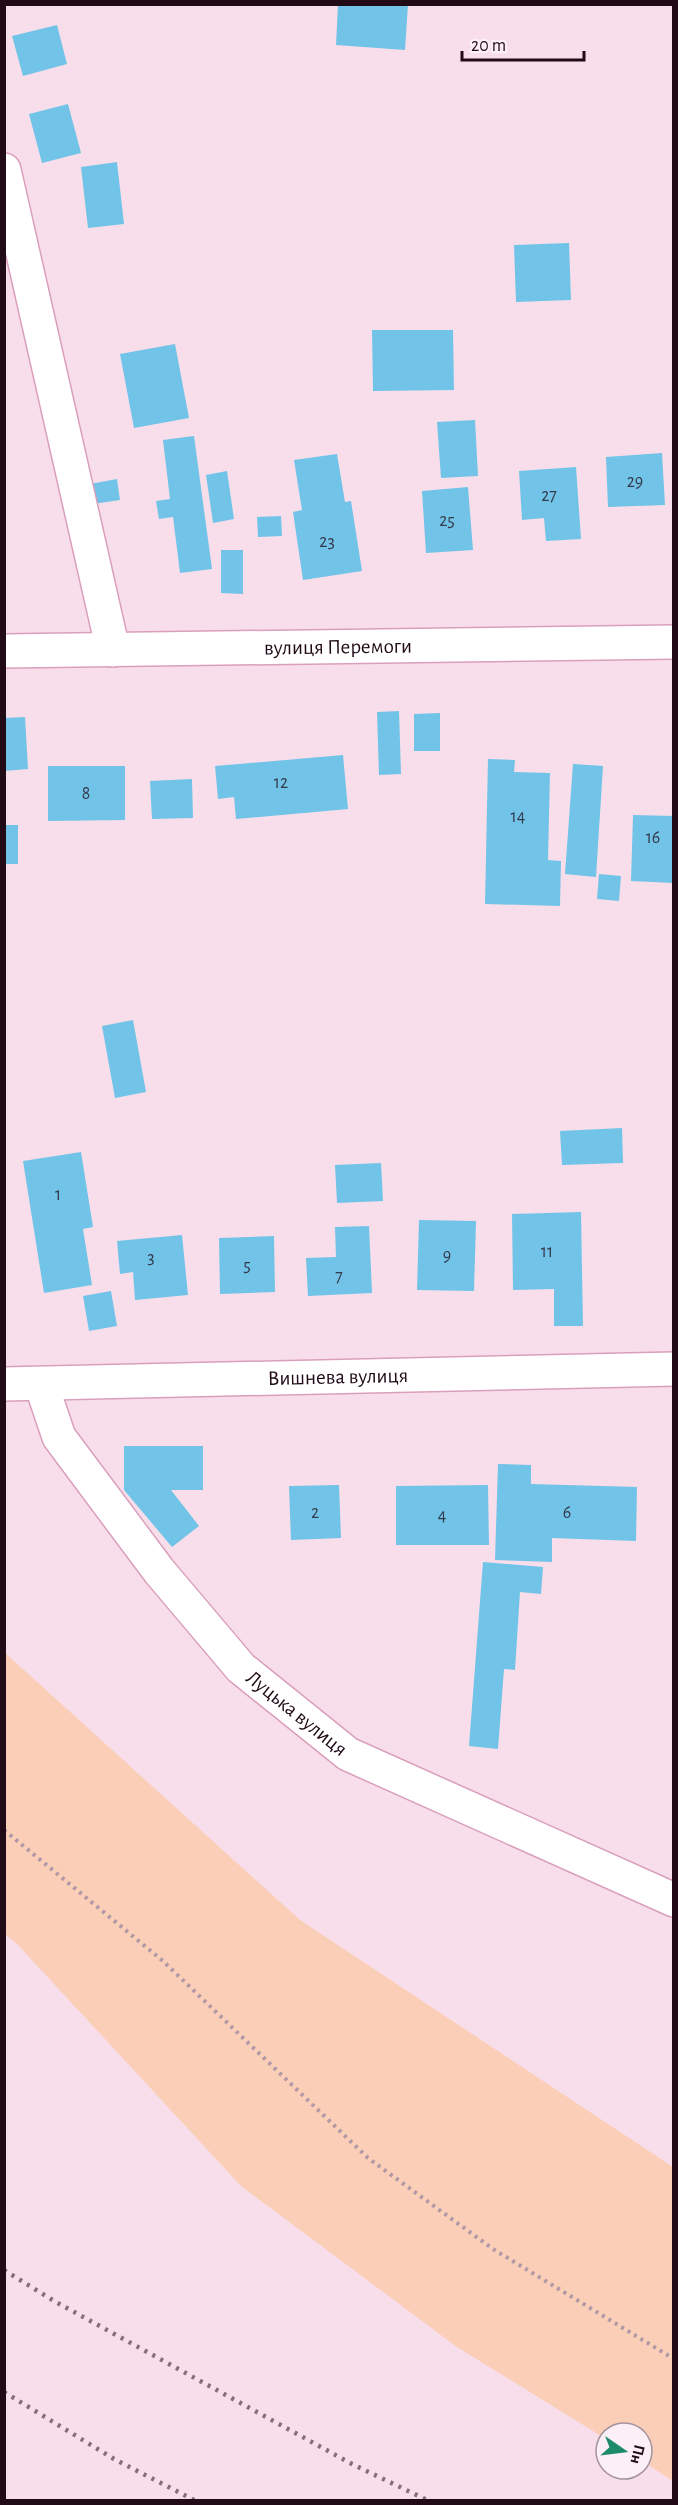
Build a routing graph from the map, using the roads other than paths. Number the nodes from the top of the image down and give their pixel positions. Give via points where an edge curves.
1 (4, 170) edge
2 (674, 642) edge
3 (113, 650) junction
4 (4, 651) edge
5 (674, 1369) edge
6 (4, 1384) edge
7 (41, 1384) junction
8 (674, 1900) edge

1 - 3 street
2 - 3 street, вулиця Перемоги
3 - 4 street, вулиця Перемоги
5 - 7 street, Вишнева вулиця
6 - 7 street, Вишнева вулиця
7 - 8 street, Луцька вулиця via 59,1437 159,1571 241,1668 348,1754

